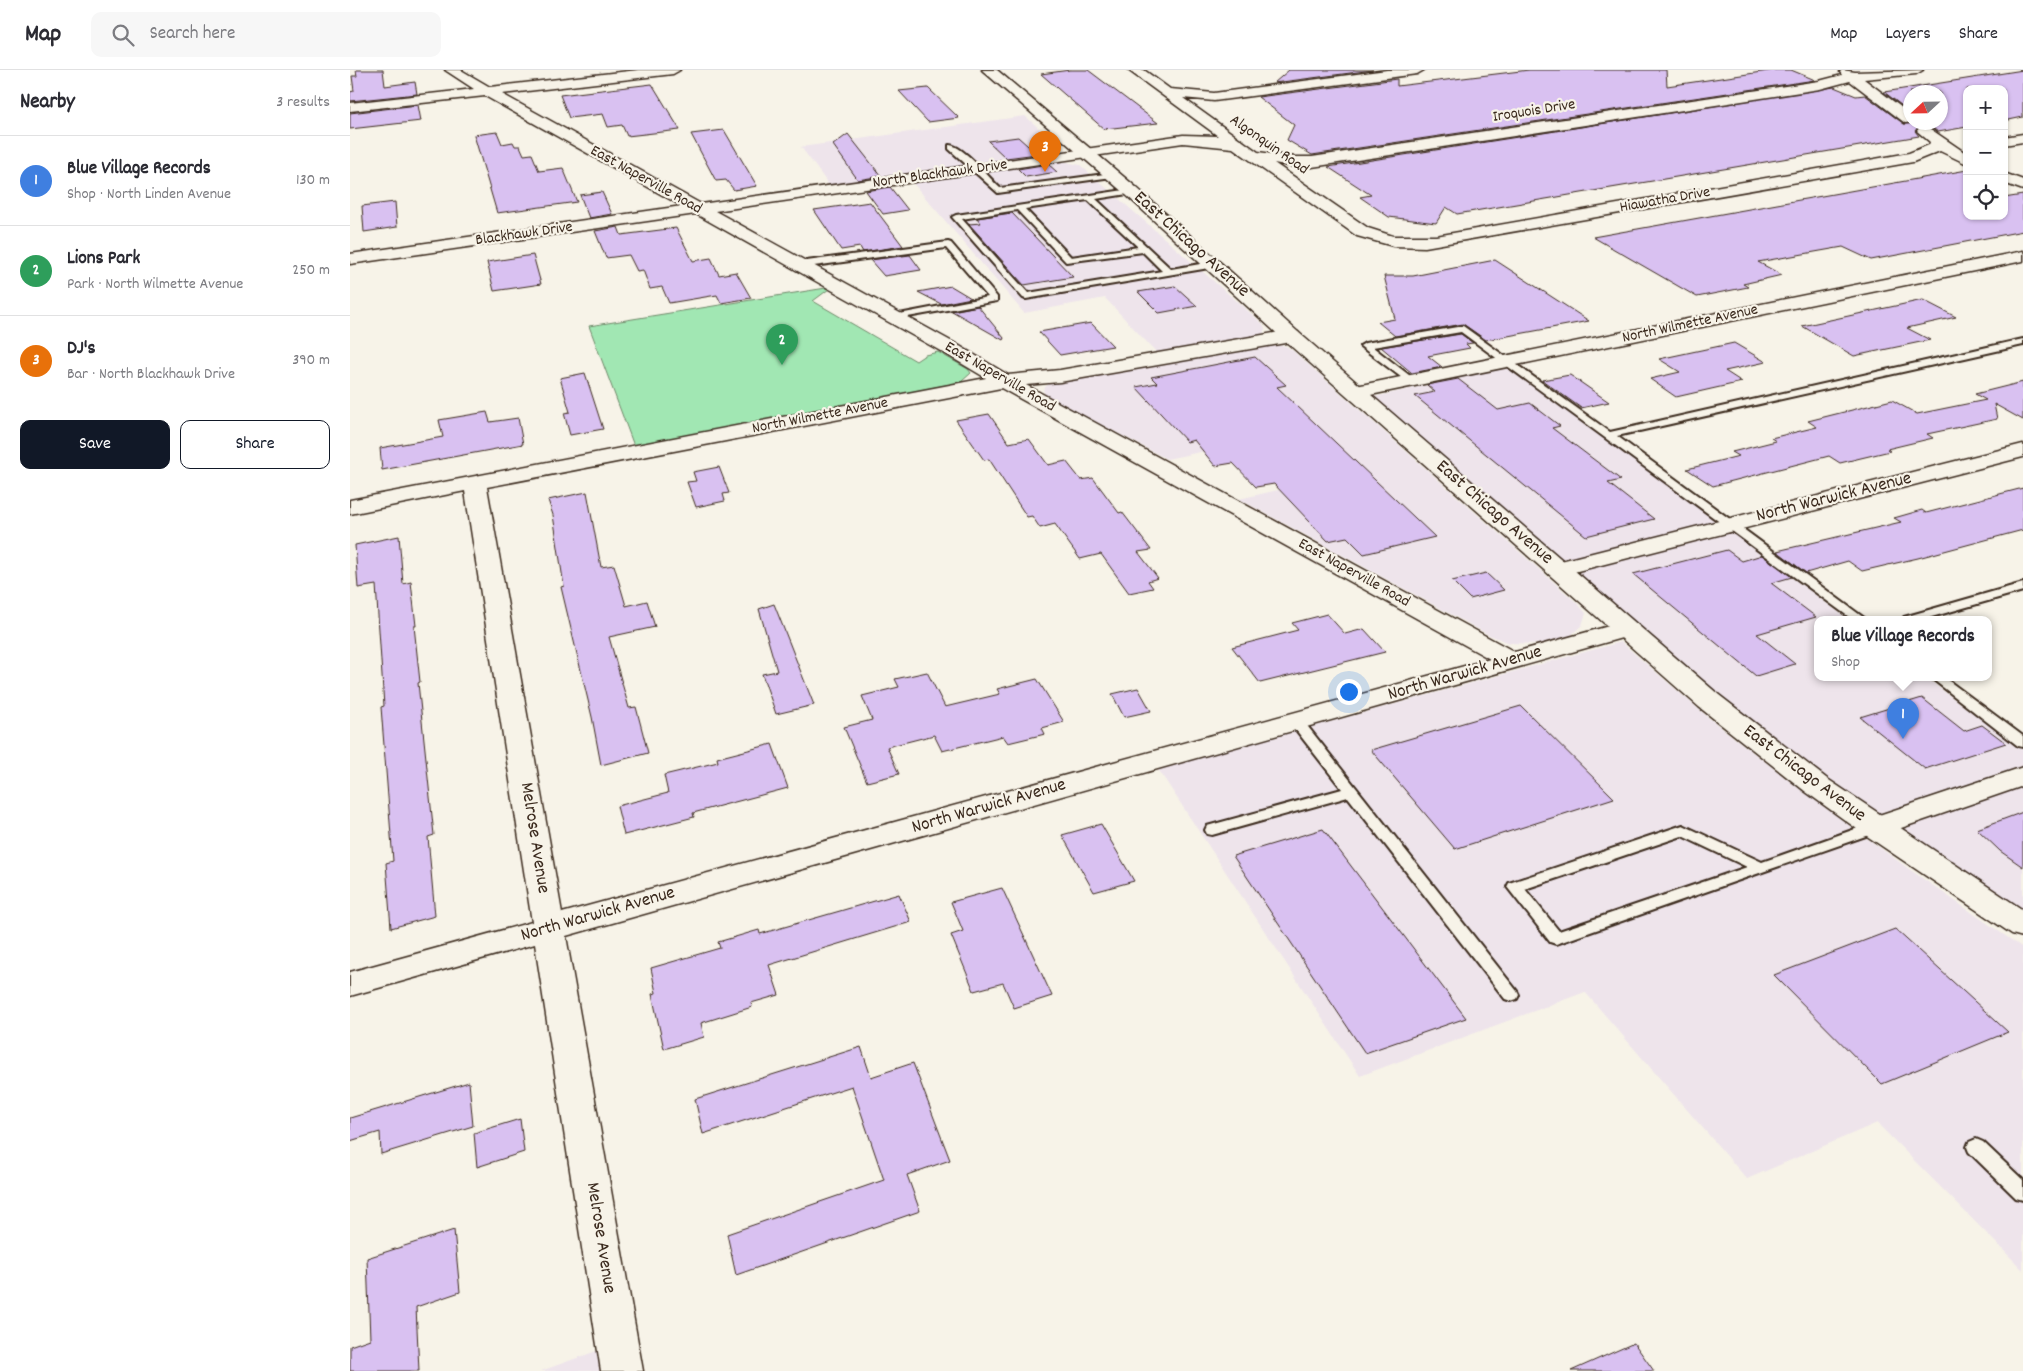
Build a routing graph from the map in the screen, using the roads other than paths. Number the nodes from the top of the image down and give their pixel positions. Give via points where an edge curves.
1 (452, 70) edge
2 (673, 70) edge
3 (989, 70) edge
4 (1134, 70) edge
5 (1417, 70) edge
6 (1916, 70) edge
7 (1849, 73) edge
8 (1820, 85) junction
9 (487, 92) junction
10 (1166, 93) junction
11 (1878, 95) junction
12 (1214, 98) junction
13 (350, 107) edge
14 (1903, 114) edge
15 (1199, 118) junction
16 (1923, 130) edge
17 (2023, 138) edge
18 (1182, 139) junction
19 (2008, 140) edge
20 (1237, 144) junction
21 (1943, 146) junction
22 (952, 147) dead end
23 (1963, 147) edge
24 (1085, 153) junction
25 (1252, 155) junction
26 (1913, 157) junction
27 (1963, 158) edge
28 (1963, 161) edge
29 (1312, 162) junction
30 (976, 169) junction
31 (1112, 175) junction
32 (2008, 179) edge
33 (1290, 182) junction
34 (2023, 185) edge
35 (1131, 191) junction
36 (1090, 197) junction
37 (1020, 208) junction
38 (698, 209) junction
39 (1361, 231) junction
40 (1387, 239) joint
41 (1436, 240) junction
42 (1144, 248) junction
43 (2023, 256) edge
44 (350, 259) edge
45 (1212, 264) junction
46 (798, 265) junction
47 (1169, 272) junction
48 (894, 318) junction
49 (1291, 336) junction
50 (2023, 342) edge
51 (1508, 361) junction
52 (1004, 381) junction
53 (1410, 381) junction
54 (1356, 392) junction
55 (1610, 435) junction
56 (2023, 450) edge
57 (475, 483) junction
58 (350, 507) edge
59 (1731, 524) junction
60 (1558, 569) junction
61 (2023, 587) edge
62 (1856, 616) edge
63 (1922, 616) edge
64 (1627, 629) junction
65 (1513, 660) junction
66 (1941, 681) edge
67 (1296, 721) junction
68 (2023, 743) edge
69 (2023, 776) edge
70 (1351, 791) junction
71 (1875, 827) junction
72 (1212, 830) dead end
73 (1761, 868) junction
74 (2023, 926) edge
75 (549, 929) junction
76 (350, 984) edge
77 (1511, 994) dead end
78 (1976, 1147) dead end
79 (2023, 1192) edge
80 (622, 1371) edge

1 - 9 street, East Naperville Road
2 - 9 street
3 - 24 street, East Chicago Avenue
4 - 10 street, Algonquin Road
5 - 12 street
6 - 7 street, Iroquois Drive
7 - 8 street, Iroquois Drive
7 - 11 street
8 - 11 street, Iroquois Drive via 1863,89
8 - 29 street, Iroquois Drive
9 - 13 street
9 - 38 street, East Naperville Road
10 - 12 street
10 - 15 street, Algonquin Road
11 - 14 street
12 - 15 street, North Blackhawk Drive via 1198,107
15 - 18 street, North Blackhawk Drive via 1200,129
15 - 20 street, Algonquin Road
16 - 21 street
17 - 19 street
18 - 20 street, North Blackhawk Drive
18 - 24 street, North Blackhawk Drive
20 - 25 street, Algonquin Road
21 - 23 street, Hiawatha Drive
21 - 26 street, Hiawatha Drive
21 - 27 street
22 - 30 lane
24 - 30 street, North Blackhawk Drive
24 - 31 street, East Chicago Avenue
25 - 29 street, Iroquois Drive
25 - 33 street, Algonquin Road
26 - 28 street
26 - 41 street, Hiawatha Drive
29 - 33 street via 1292,174
30 - 31 lane via 998,191
30 - 38 street, North Blackhawk Drive
31 - 35 street, East Chicago Avenue
32 - 34 street
33 - 39 street, Algonquin Road
35 - 36 lane
35 - 45 street, East Chicago Avenue
36 - 37 lane
36 - 42 lane
37 - 42 lane via 1069,260
37 - 47 lane via 956,217 1026,296
38 - 44 street, Blackhawk Drive
38 - 46 street, East Naperville Road
39 - 40 street, Algonquin Road
39 - 41 street via 1359,237 1364,245 1384,253 1405,253
40 - 41 street, Hiawatha Drive via 1408,242
42 - 47 lane
43 - 51 street, North Wilmette Avenue
45 - 47 lane
45 - 49 street, East Chicago Avenue
46 - 48 street, East Naperville Road
46 - 48 lane via 948,245 994,299
48 - 52 street, East Naperville Road
49 - 52 street, North Wilmette Avenue via 1060,376
49 - 54 street, East Chicago Avenue
50 - 55 lane
51 - 53 street, North Wilmette Avenue
51 - 53 lane via 1463,329 1366,346
51 - 55 lane
52 - 57 street, North Wilmette Avenue
52 - 65 street, East Naperville Road
53 - 54 street, North Wilmette Avenue
54 - 60 street, East Chicago Avenue
55 - 59 lane
56 - 59 street, North Warwick Avenue
57 - 58 street, North Wilmette Avenue
57 - 75 street, Melrose Avenue
59 - 60 street, North Warwick Avenue
59 - 62 lane
60 - 64 street, East Chicago Avenue
61 - 63 lane
64 - 65 street, North Warwick Avenue
64 - 71 street, East Chicago Avenue via 1709,701
65 - 67 street, North Warwick Avenue
66 - 68 lane
67 - 70 lane
67 - 75 street, North Warwick Avenue
69 - 71 street
70 - 72 lane
70 - 77 lane
71 - 73 lane
71 - 74 street, East Chicago Avenue
73 - 73 lane via 1683,830 1516,887 1556,938
75 - 76 street, North Warwick Avenue
75 - 80 street, Melrose Avenue
78 - 79 lane

